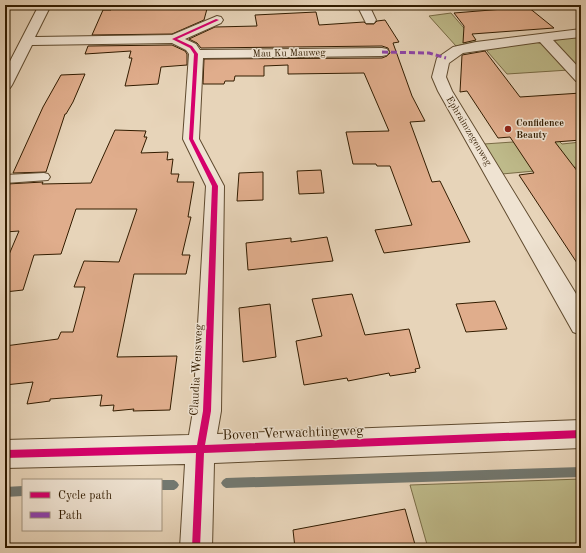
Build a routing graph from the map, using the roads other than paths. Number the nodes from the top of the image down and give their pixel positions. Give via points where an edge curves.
1 (45, 5) edge
2 (363, 5) edge
3 (217, 20) dead end
4 (370, 20) dead end
5 (581, 33) edge
6 (543, 38) junction
7 (174, 39) junction
8 (21, 45) junction
9 (382, 52) dead end
10 (196, 54) junction
11 (581, 78) edge
12 (5, 85) edge
13 (44, 177) dead end
14 (5, 179) edge
15 (581, 324) edge
16 (581, 434) edge
17 (200, 449) junction
18 (5, 454) edge
19 (196, 548) edge

1 - 8 street
2 - 4 street
3 - 7 street
5 - 6 street, Ephraimzegenweg
6 - 11 street
6 - 15 street, Ephraimzegenweg via 458,50 442,61 439,77
7 - 8 street
7 - 10 street via 192,47
8 - 12 street
9 - 10 street, Mau Ku Mauweg
10 - 17 street, Claudia Wensweg via 191,139 215,186 207,411
13 - 14 lane
16 - 17 street, Boven Verwachtingweg
17 - 18 street, Boven Verwachtingweg
17 - 19 street, Claudia Wensweg

